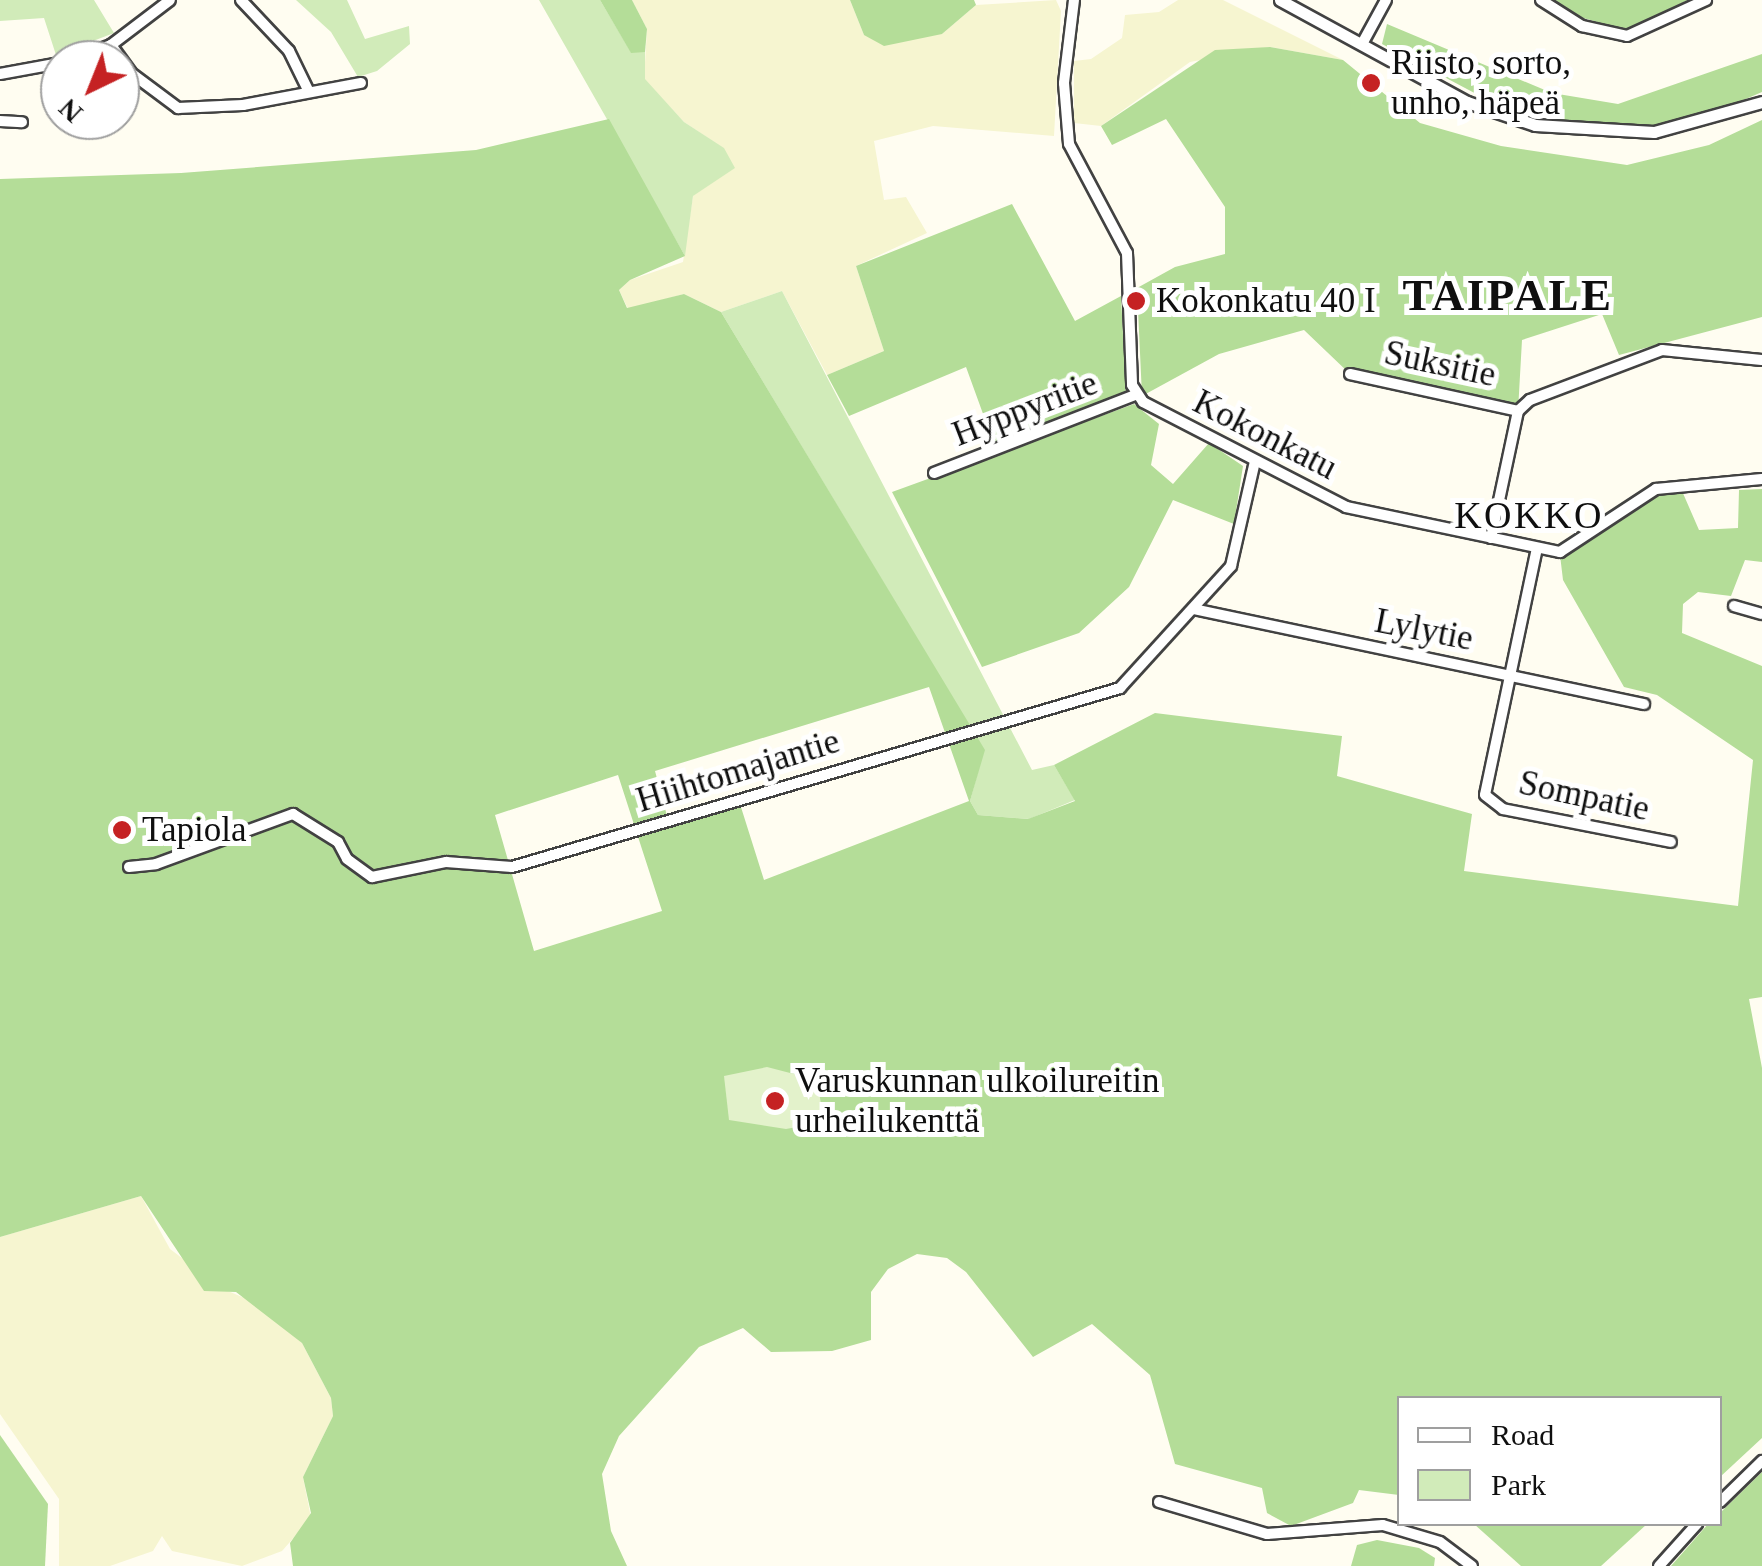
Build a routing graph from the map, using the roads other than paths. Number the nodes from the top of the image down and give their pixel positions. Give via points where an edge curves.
1 (170, 0) edge
2 (241, 0) edge
3 (1074, 0) edge
4 (1280, 0) edge
5 (1386, 0) edge
6 (1541, 0) edge
7 (1706, 0) edge
8 (119, 40) edge
9 (1362, 44) junction
10 (40, 67) edge
11 (0, 74) edge
12 (140, 80) edge
13 (361, 83) dead end
14 (308, 90) junction
15 (1762, 102) edge
16 (0, 121) edge
17 (22, 122) dead end
18 (1762, 360) edge
19 (1350, 374) dead end
20 (1136, 395) junction
21 (1518, 412) junction
22 (1255, 461) junction
23 (934, 473) dead end
24 (1762, 479) edge
25 (1491, 538) junction
26 (1536, 548) junction
27 (1734, 606) dead end
28 (1193, 609) junction
29 (1762, 614) edge
30 (1511, 676) junction
31 (1644, 704) dead end
32 (1671, 842) dead end
33 (129, 867) dead end
34 (1762, 1461) edge
35 (1722, 1500) edge
36 (1159, 1502) dead end
37 (1696, 1526) edge
38 (1472, 1566) edge
39 (1659, 1566) edge

1 - 8 street
2 - 14 street via 288,51
3 - 20 street via 1064,83 1069,144 1126,253
4 - 9 street
5 - 9 street
6 - 7 street via 1582,26 1627,36
9 - 15 street via 1467,102 1568,130 1654,132
10 - 11 street
12 - 14 street via 178,108
13 - 14 street
16 - 17 street
18 - 21 street via 1662,350 1530,400
19 - 21 street, Suksitie
20 - 22 street, Kokonkatu
20 - 23 street, Hyppyritie
21 - 25 street
22 - 25 street, Kokonkatu via 1346,508
22 - 28 street, Hiihtomajantie via 1231,566
24 - 26 street, Kokonkatu via 1656,489 1584,541 1560,552
25 - 26 street, Kokonkatu
26 - 30 street
27 - 29 street
28 - 30 street, Lylytie
28 - 33 street, Hiihtomajantie via 1120,688 538,861 446,862 372,878 347,859 338,842 293,814 156,864
30 - 31 street, Lylytie
30 - 32 street, Sompatie via 1484,789 1488,801
34 - 35 street
36 - 38 street via 1266,1534 1383,1525 1440,1542
37 - 39 street

